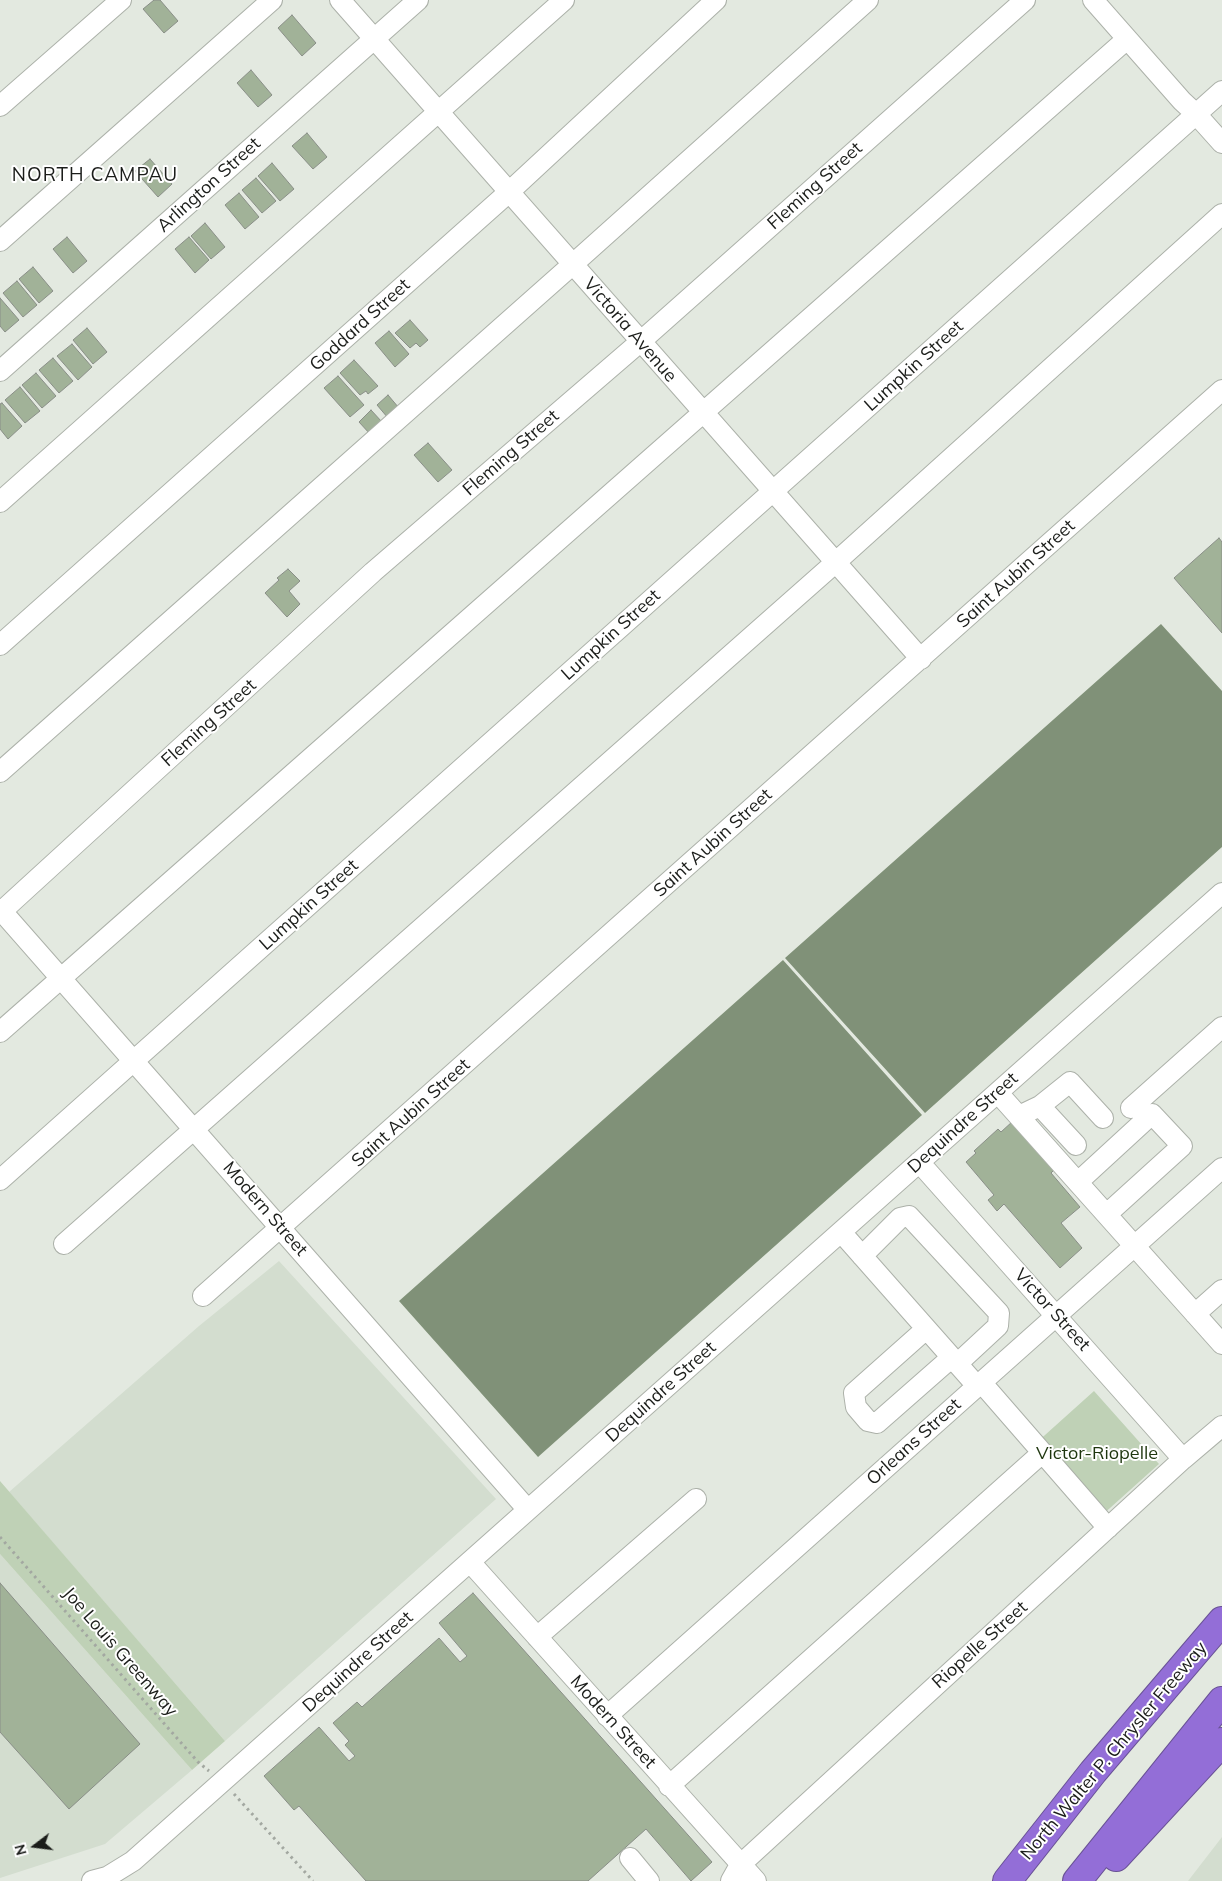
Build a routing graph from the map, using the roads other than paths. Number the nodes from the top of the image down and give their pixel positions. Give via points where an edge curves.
1 (121, 0) edge
2 (272, 0) edge
3 (340, 0) edge
4 (418, 0) edge
5 (564, 0) edge
6 (716, 0) edge
7 (868, 0) edge
8 (1025, 0) edge
9 (1093, 0) edge
10 (374, 39) junction
11 (1127, 39) junction
12 (1222, 91) edge
13 (0, 106) edge
14 (438, 112) junction
15 (1196, 114) junction
16 (1222, 143) edge
17 (509, 192) junction
18 (1222, 214) edge
19 (0, 241) edge
20 (572, 265) junction
21 (640, 342) junction
22 (0, 372) edge
23 (1222, 390) edge
24 (703, 412) junction
25 (773, 491) junction
26 (0, 502) edge
27 (836, 562) junction
28 (0, 645) edge
29 (921, 659) junction
30 (0, 772) edge
31 (1222, 892) edge
32 (1, 910) edge
33 (61, 978) junction
34 (1222, 1027) edge
35 (0, 1032) edge
36 (134, 1060) junction
37 (998, 1092) junction
38 (1040, 1106) junction
39 (1131, 1108) dead end
40 (1019, 1116) junction
41 (1103, 1118) dead end
42 (195, 1129) junction
43 (1076, 1145) dead end
44 (920, 1162) junction
45 (1222, 1168) edge
46 (0, 1180) edge
47 (1078, 1182) junction
48 (1107, 1214) junction
49 (282, 1228) junction
50 (840, 1232) junction
51 (64, 1244) dead end
52 (1135, 1246) junction
53 (862, 1256) junction
54 (1222, 1290) edge
55 (203, 1296) dead end
56 (1195, 1314) junction
57 (1056, 1315) junction
58 (926, 1329) junction
59 (1222, 1344) edge
60 (954, 1361) junction
61 (979, 1384) junction
62 (1222, 1426) edge
63 (1042, 1452) junction
64 (1183, 1459) junction
65 (696, 1499) dead end
66 (528, 1510) junction
67 (1108, 1528) junction
68 (470, 1562) junction
69 (1222, 1621) edge
70 (537, 1637) junction
71 (1222, 1701) edge
72 (607, 1716) junction
73 (1222, 1742) edge
74 (669, 1786) junction
75 (630, 1858) dead end
76 (735, 1873) edge
77 (92, 1881) edge
78 (649, 1881) edge
79 (756, 1881) edge
80 (1007, 1881) edge
81 (1077, 1881) edge
82 (1092, 1881) edge

1 - 13 street
2 - 19 street
3 - 10 street, Victoria Avenue
4 - 10 street, Arlington Street
5 - 14 street
6 - 17 street, Goddard Street
7 - 20 street
8 - 21 street, Fleming Street
9 - 11 street
10 - 14 street, Victoria Avenue
10 - 22 street, Arlington Street
11 - 15 street
11 - 24 street
12 - 15 street, Lumpkin Street
14 - 17 street, Victoria Avenue
14 - 26 street
15 - 16 street
15 - 25 street, Lumpkin Street
17 - 20 street, Victoria Avenue
17 - 28 street, Goddard Street
18 - 27 street
20 - 21 street, Victoria Avenue
20 - 30 street
21 - 24 street, Victoria Avenue
21 - 32 street, Fleming Street via 373,572
23 - 29 street, Saint Aubin Street
24 - 25 street, Victoria Avenue
24 - 33 street
25 - 27 street, Victoria Avenue
25 - 36 street, Lumpkin Street
27 - 29 street, Victoria Avenue
27 - 42 street
29 - 49 street, Saint Aubin Street
31 - 37 street, Dequindre Street
32 - 33 street, Modern Street
33 - 35 street
33 - 36 street, Modern Street
34 - 39 street
36 - 42 street, Modern Street
36 - 46 street, Lumpkin Street
37 - 40 street
37 - 44 street, Dequindre Street
38 - 40 street
38 - 41 street via 1070,1082
38 - 43 street
40 - 47 street
42 - 49 street, Modern Street
42 - 51 street
44 - 50 street, Dequindre Street
44 - 57 street, Victor Street
45 - 52 street, Orleans Street
47 - 48 street
47 - 48 street via 1152,1114 1182,1146
48 - 52 street
49 - 55 street, Saint Aubin Street
49 - 66 street, Modern Street
50 - 53 street
50 - 66 street, Dequindre Street
52 - 56 street
52 - 57 street, Orleans Street
53 - 58 street
53 - 60 street via 900,1218 909,1216 999,1313 998,1326
54 - 56 street
56 - 59 street
57 - 61 street, Orleans Street
57 - 64 street, Victor Street
58 - 60 street
58 - 60 street via 854,1393 856,1407 868,1421 877,1423
60 - 61 street
61 - 63 street
61 - 72 street, Orleans Street
62 - 64 street, Riopelle Street
63 - 67 street
63 - 74 street
64 - 67 street, Riopelle Street
65 - 70 street
66 - 68 street, Dequindre Street
67 - 76 street, Riopelle Street
68 - 70 street, Modern Street
68 - 77 street, Dequindre Street via 133,1861 107,1877
69 - 80 highway, North Walter P. Chrysler Freeway via 1093,1772
70 - 72 street, Modern Street
71 - 81 highway
72 - 74 street, Modern Street
73 - 82 highway
74 - 76 street, Modern Street
75 - 78 street
76 - 79 street, Modern Street

